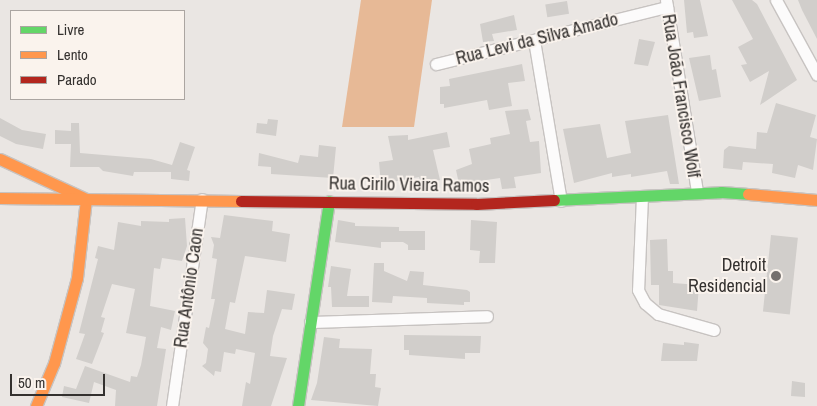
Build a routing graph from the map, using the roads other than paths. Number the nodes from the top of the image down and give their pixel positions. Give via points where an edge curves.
1 (776, 0) edge
2 (667, 3) edge
3 (534, 40) junction
4 (436, 64) dead end
5 (817, 75) edge
6 (0, 159) edge
7 (697, 192) junction
8 (642, 196) junction
9 (0, 198) edge
10 (86, 199) junction
11 (202, 199) junction
12 (817, 200) edge
13 (329, 201) junction
14 (561, 201) junction
15 (487, 316) dead end
16 (310, 322) junction
17 (714, 330) dead end
18 (36, 406) edge
19 (172, 406) edge
20 (298, 406) edge

1 - 5 street
2 - 3 street, Rua Levi da Silva Amado
2 - 7 street, Rua João Francisco Wolf
3 - 4 street, Rua Levi da Silva Amado
3 - 14 street
6 - 10 main road
7 - 8 main road, Rua Cirilo Vieira Ramos
7 - 12 main road, Rua Cirilo Vieira Ramos via 753,193
8 - 14 main road, Rua Cirilo Vieira Ramos
8 - 17 street via 638,290 645,303 658,314
9 - 10 main road, Rua Cirilo Vieira Ramos
10 - 11 main road, Rua Cirilo Vieira Ramos
10 - 18 main road via 77,278 54,363
11 - 13 main road, Rua Cirilo Vieira Ramos
11 - 19 street, Rua Antônio Caon
13 - 14 main road, Rua Cirilo Vieira Ramos via 476,204
13 - 16 main road
15 - 16 street
16 - 20 main road

